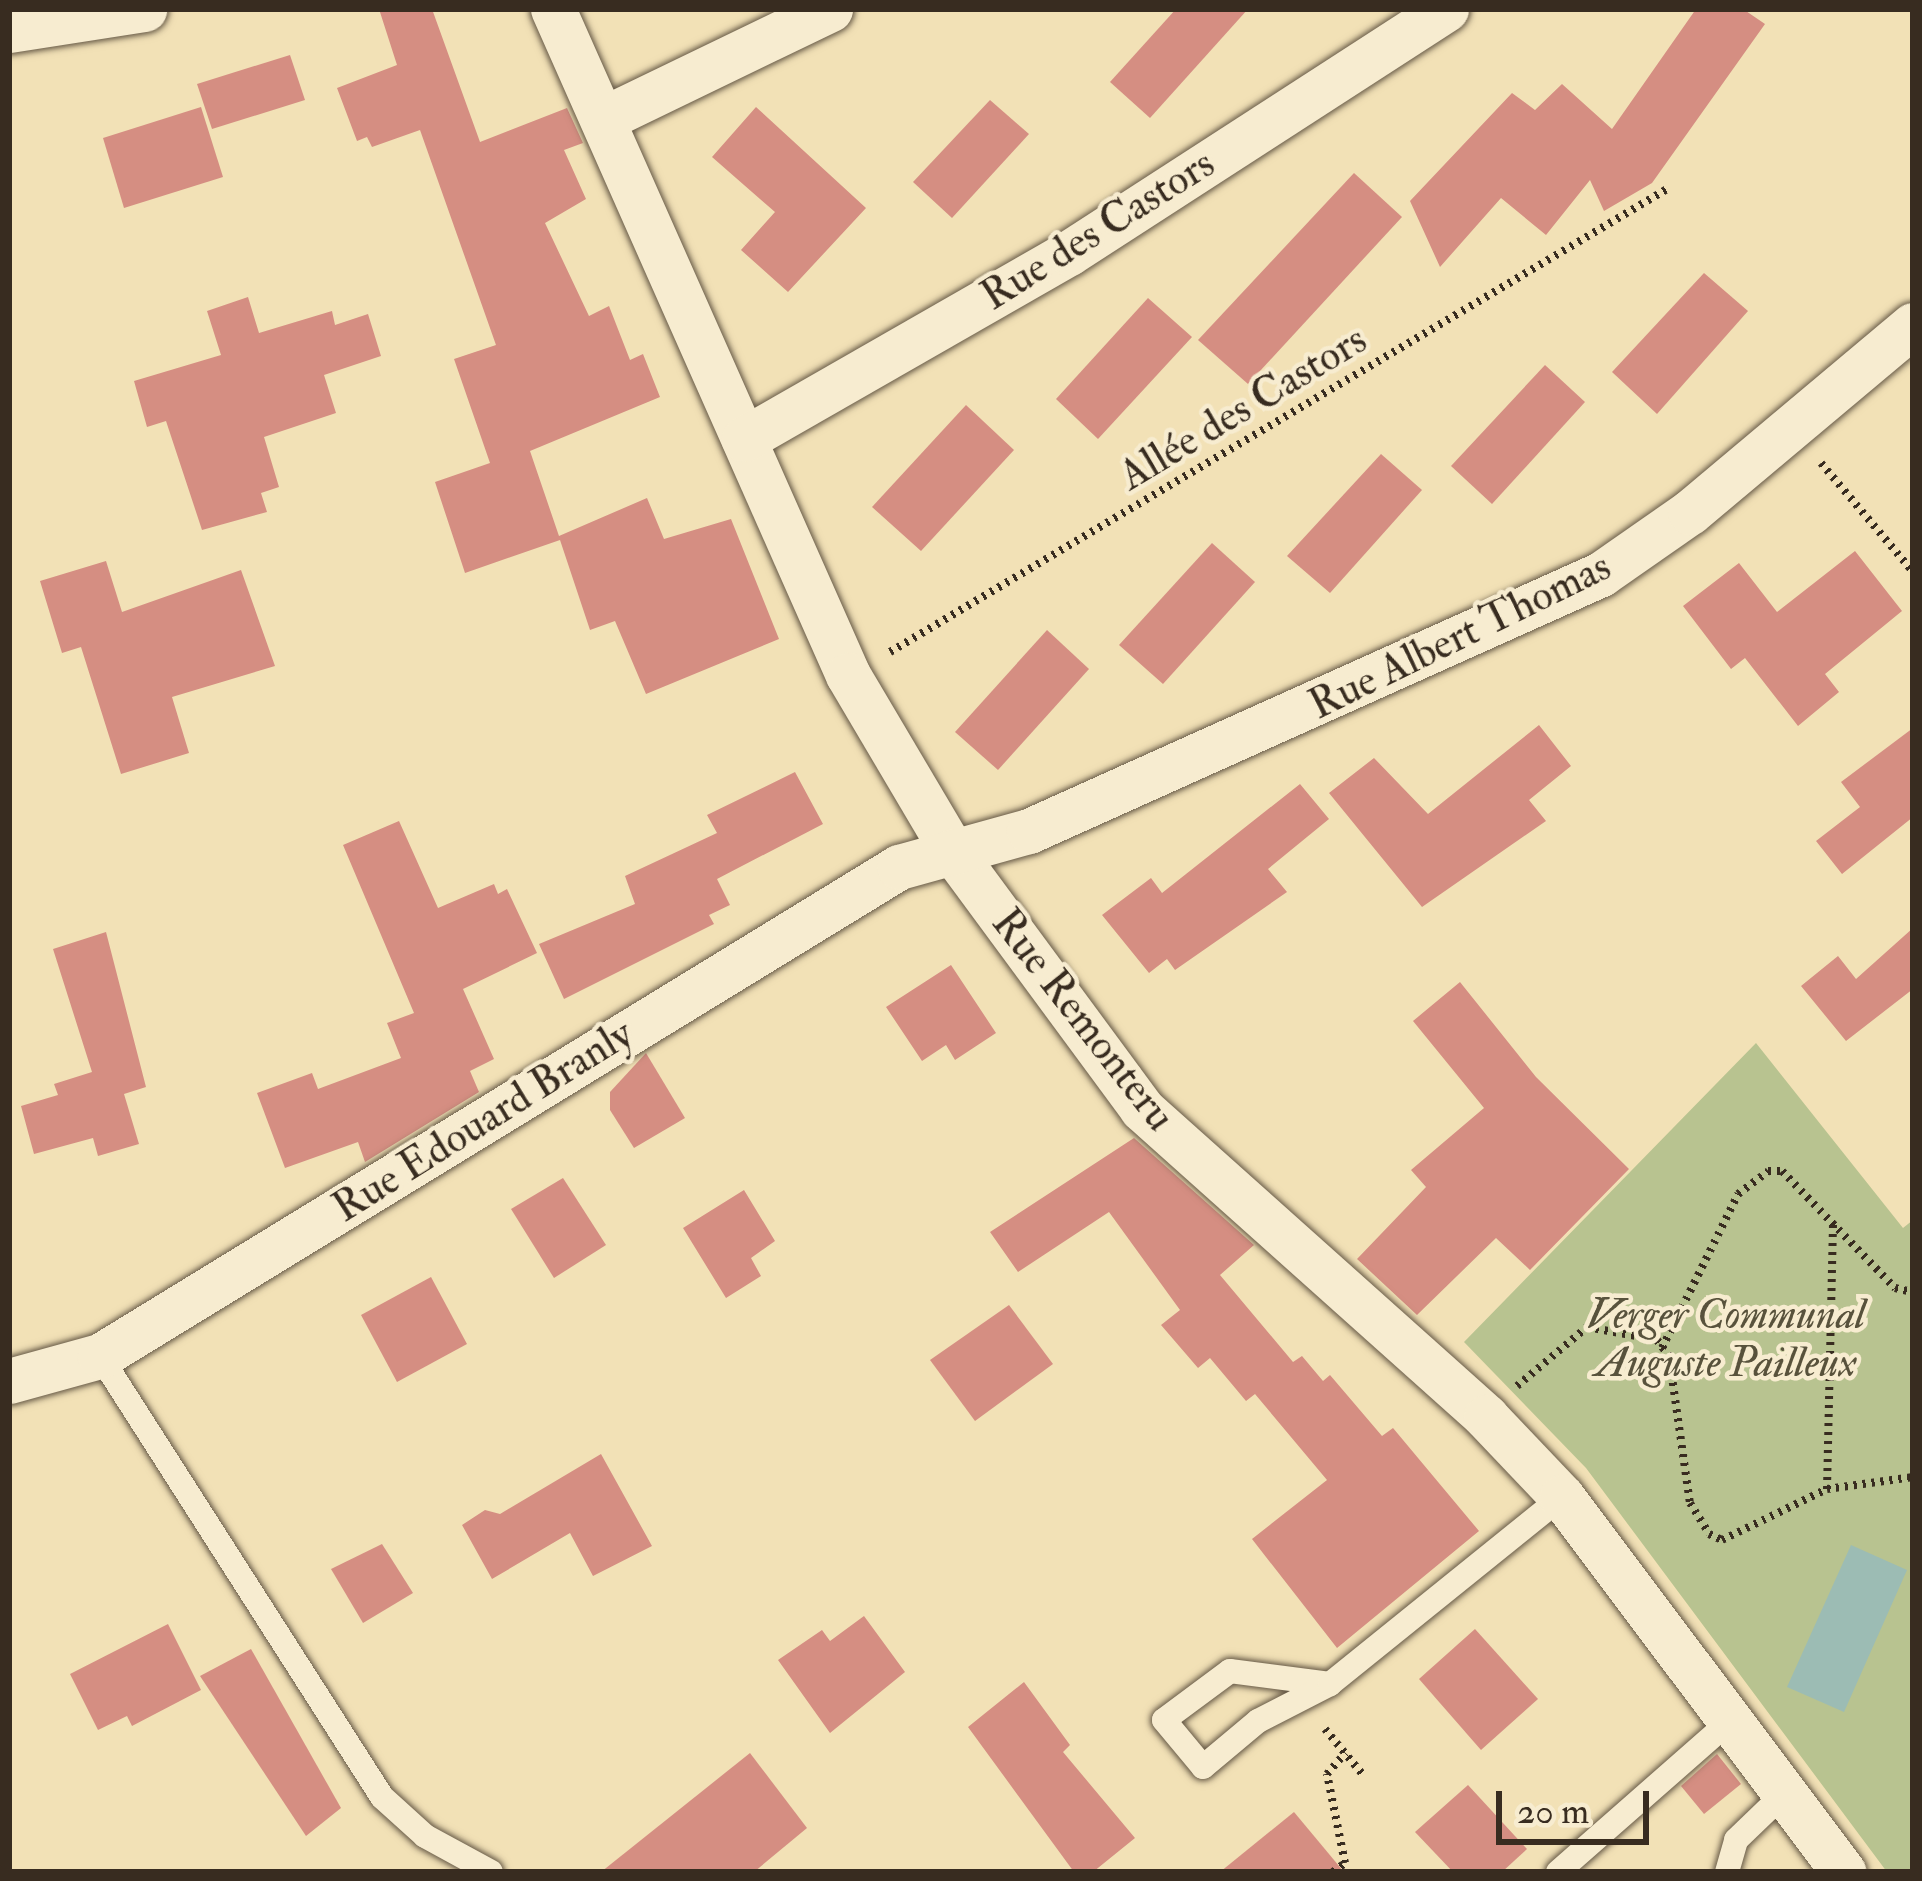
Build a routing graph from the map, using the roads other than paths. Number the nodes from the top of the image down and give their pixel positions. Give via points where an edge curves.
1 (144, 9) edge
2 (554, 9) edge
3 (830, 9) edge
4 (1445, 9) edge
5 (9, 30) edge
6 (604, 118) junction
7 (1913, 325) edge
8 (744, 439) junction
9 (952, 851) junction
10 (100, 1356) junction
11 (9, 1381) edge
12 (1562, 1497) junction
13 (1319, 1690) junction
14 (1731, 1720) junction
15 (1787, 1791) junction
16 (491, 1872) edge
17 (1558, 1872) edge
18 (1726, 1872) edge
19 (1844, 1872) edge

1 - 5 street
2 - 6 street, Rue Remonteru
3 - 6 street
4 - 8 street, Rue des Castors via 1069,253
6 - 8 street, Rue Remonteru
7 - 9 street, Rue Albert Thomas via 1690,512 1601,574 1029,831
8 - 9 street, Rue Remonteru via 848,675
9 - 10 street, Rue Edouard Branly via 898,867
9 - 12 street, Rue Remonteru via 1142,1109 1486,1417
10 - 11 street, Rue Edouard Branly
10 - 16 lane via 382,1797 425,1836
12 - 13 lane
12 - 14 street, Rue Remonteru
13 - 13 lane via 1258,1721 1203,1767 1163,1720 1230,1671
14 - 15 street, Rue Remonteru
14 - 17 lane
15 - 18 lane via 1736,1840
15 - 19 street, Rue Remonteru

